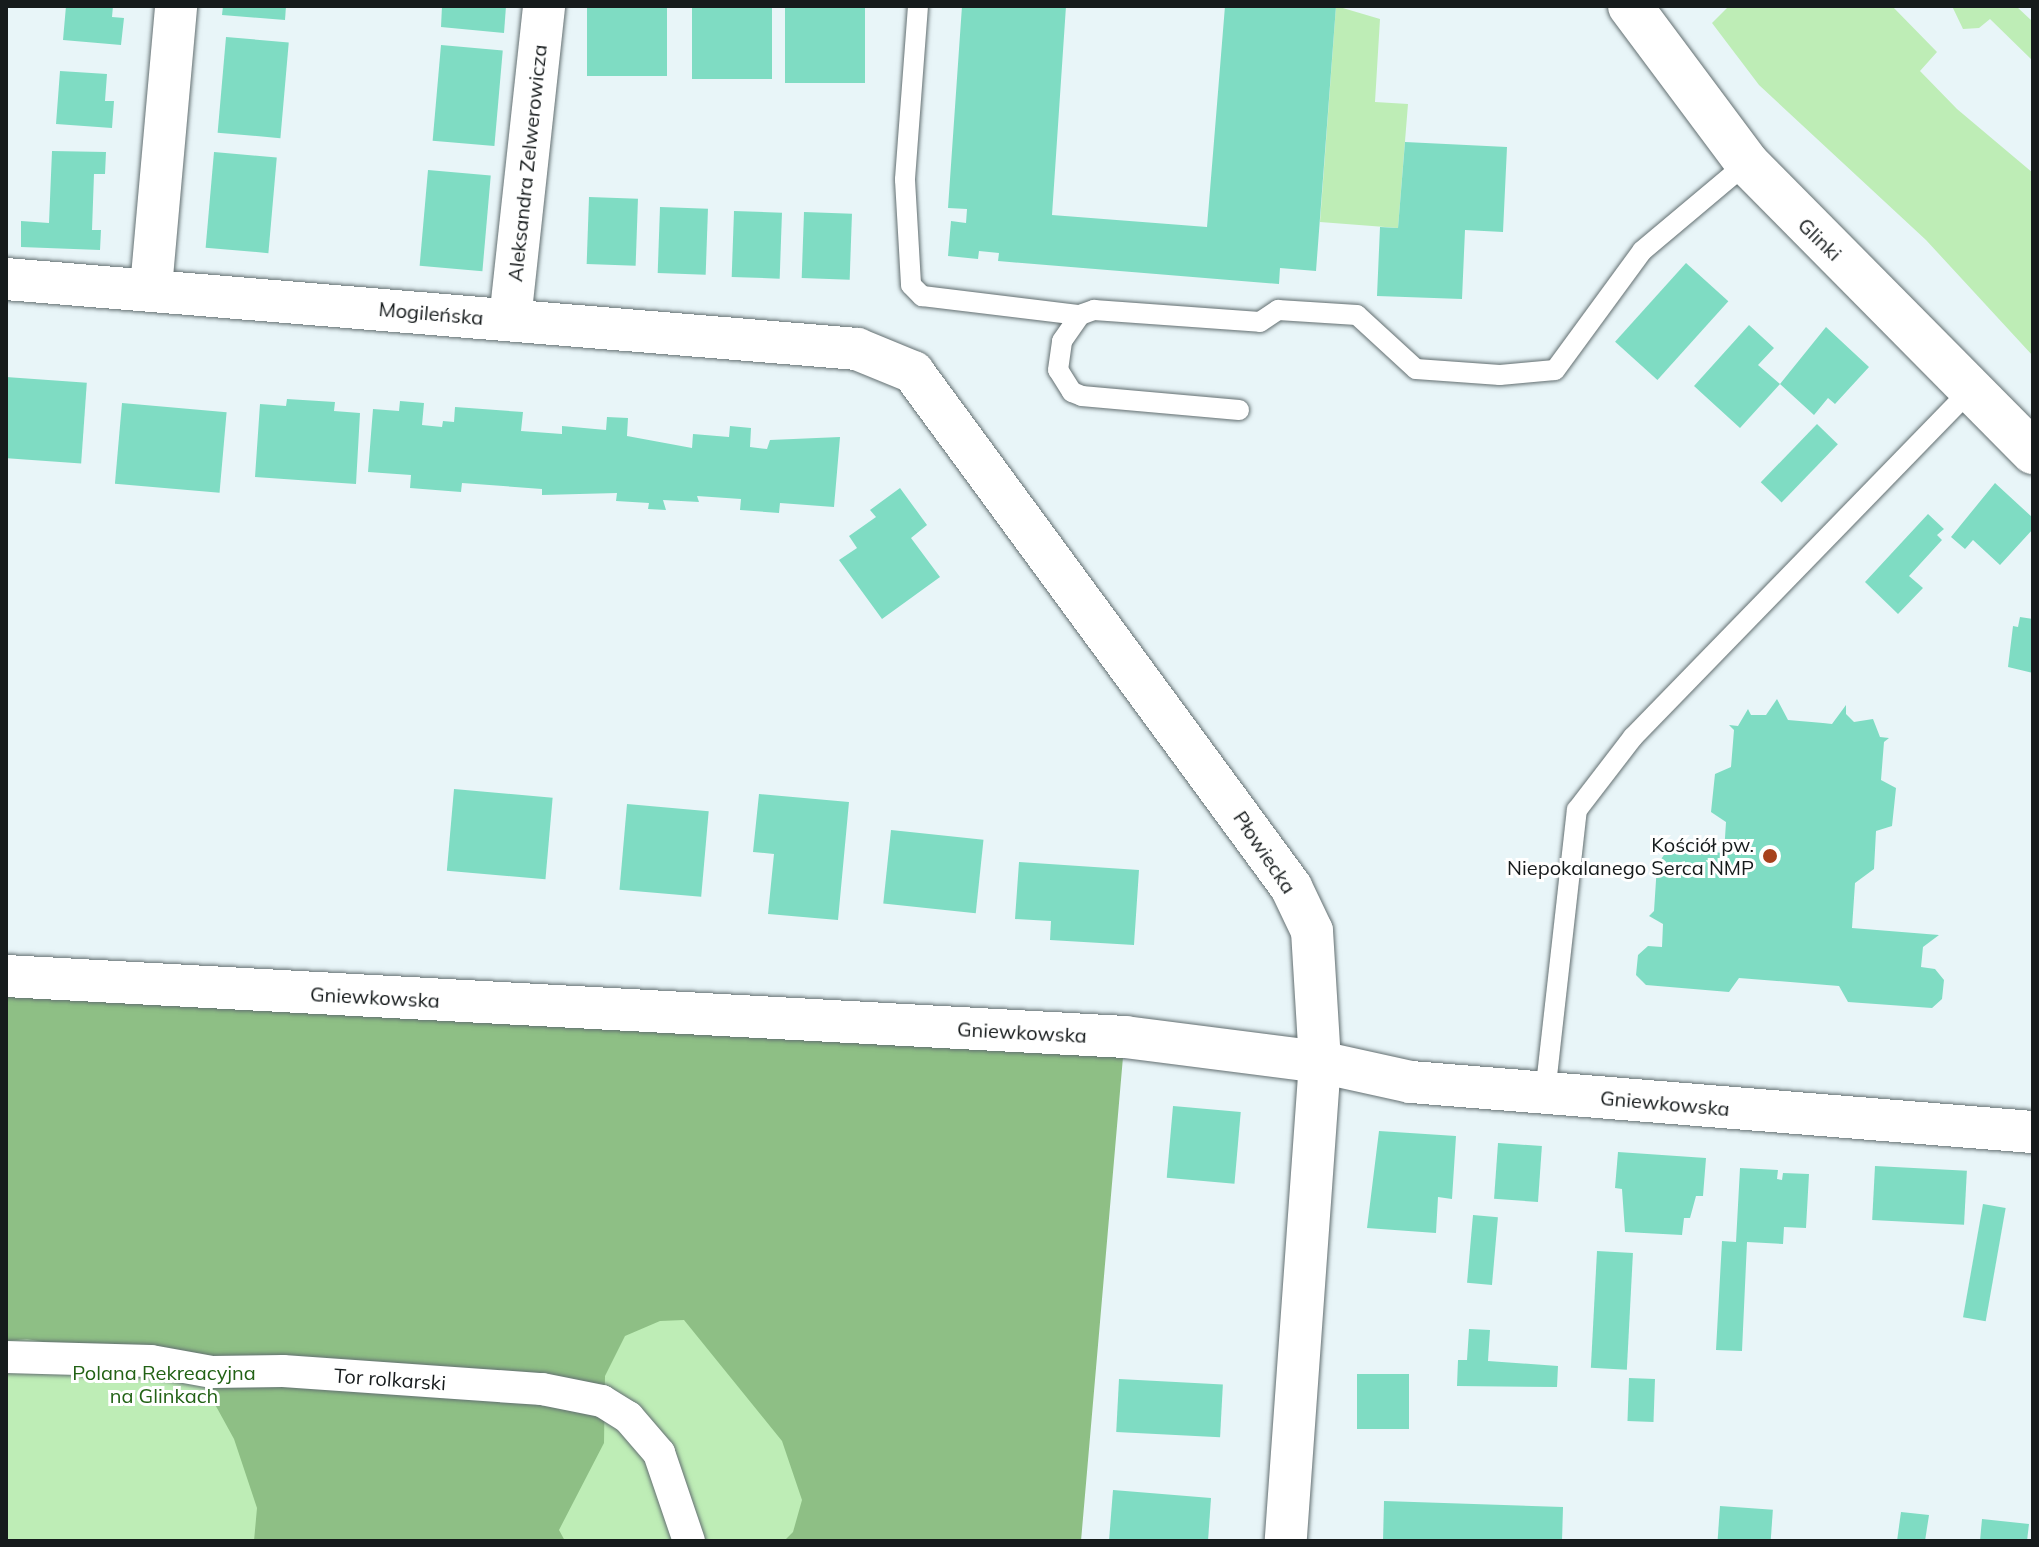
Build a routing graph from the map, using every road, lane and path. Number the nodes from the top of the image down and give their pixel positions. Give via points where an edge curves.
1 (176, 6) edge
2 (544, 6) edge
3 (918, 6) edge
4 (1630, 6) edge
5 (1747, 163) junction
6 (6, 279) edge
7 (151, 288) junction
8 (1080, 315) junction
9 (510, 320) junction
10 (857, 349) joint
11 (1971, 389) junction
12 (1239, 410) dead end
13 (2033, 452) edge
14 (6, 976) edge
15 (1320, 1062) junction
16 (1545, 1094) junction
17 (2033, 1132) edge
18 (6, 1357) edge
19 (689, 1541) edge
20 (1286, 1541) edge

1 - 7 street
2 - 9 street, Aleksandra Zelwerowicza
3 - 8 lane via 905,180 911,285 922,296
4 - 5 street, Glinki
5 - 8 lane via 1642,251 1555,370 1500,375 1416,369 1357,315 1278,310 1260,322 1094,310
5 - 11 street, Glinki
6 - 7 street, Mogileńska
7 - 9 street, Mogileńska
8 - 12 lane via 1058,356 1058,370 1072,392
9 - 10 street, Mogileńska
10 - 15 street, Płowiecka via 913,372 961,430 1291,887 1312,931
11 - 13 street, Glinki
11 - 16 lane via 1633,737 1577,810
14 - 15 street, Gniewkowska via 1125,1037
15 - 16 street, Gniewkowska via 1411,1082
15 - 20 street, Płowiecka
16 - 17 street, Gniewkowska
18 - 19 street, Tor rolkarski via 151,1361 212,1372 283,1371 527,1388 602,1401 628,1417 659,1453

